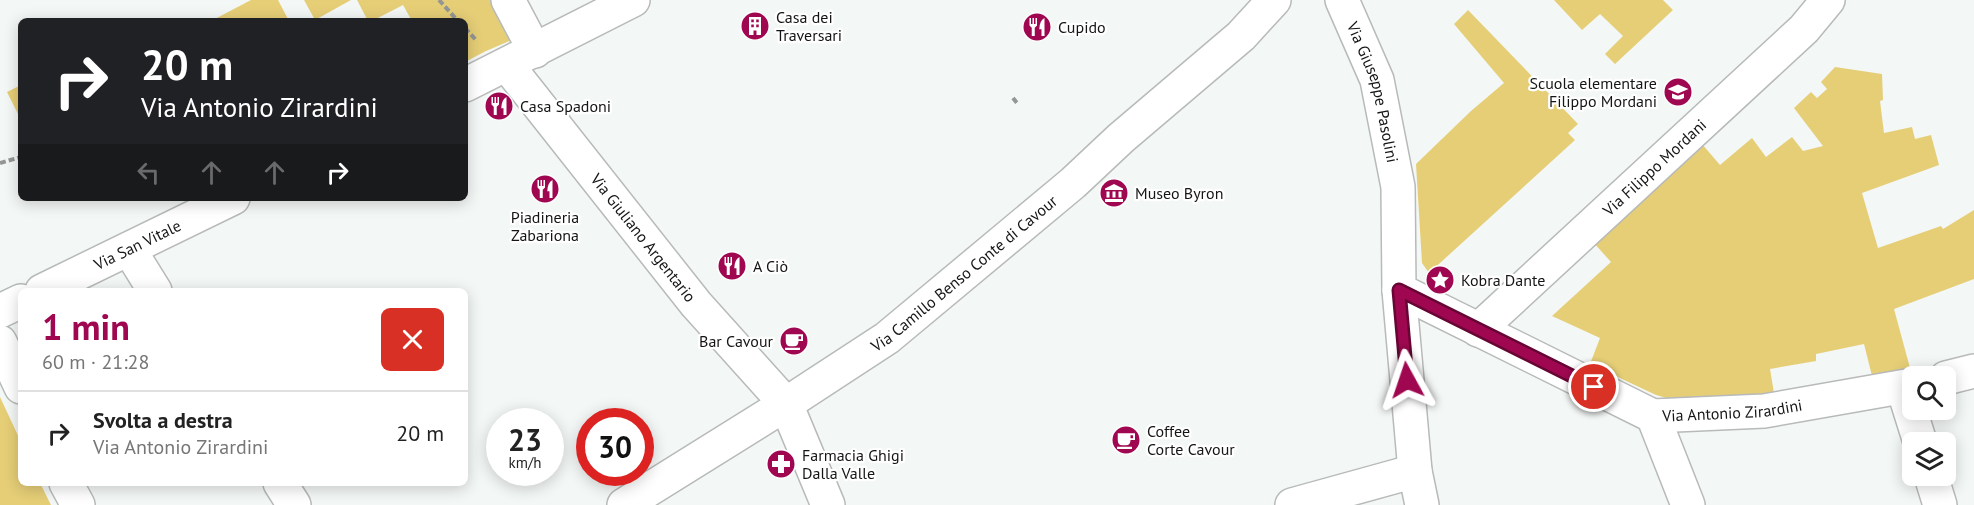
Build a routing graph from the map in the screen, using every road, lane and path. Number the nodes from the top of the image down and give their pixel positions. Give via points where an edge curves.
1 (439, 0) edge
2 (508, 0) edge
3 (633, 0) edge
4 (1274, 0) edge
5 (1342, 0) edge
6 (1828, 0) edge
7 (455, 18) edge
8 (521, 58) junction
9 (468, 84) edge
10 (1013, 98) dead end
11 (1017, 103) dead end
12 (18, 158) edge
13 (0, 163) edge
14 (227, 201) edge
15 (129, 249) junction
16 (48, 288) edge
17 (153, 288) edge
18 (1399, 290) junction
19 (18, 302) edge
20 (0, 311) edge
21 (1478, 330) junction
22 (0, 342) edge
23 (1974, 371) edge
24 (1956, 376) edge
25 (18, 381) edge
26 (1902, 387) edge
27 (786, 404) junction
28 (1653, 416) junction
29 (1415, 471) junction
30 (68, 486) edge
31 (282, 486) edge
32 (1934, 486) edge
33 (78, 505) edge
34 (294, 505) edge
35 (624, 505) edge
36 (828, 505) edge
37 (1292, 505) edge
38 (1422, 505) edge
39 (1688, 505) edge
40 (1940, 505) edge

1 - 7 path
2 - 8 street, Via Giuliano Argentario
3 - 8 street
4 - 27 street, Via Camillo Benso Conte di Cavour via 1241,36 1073,183 887,338
5 - 18 street, Via Giuseppe Pasolini via 1377,80 1398,187
6 - 21 street, Via Filippo Mordani via 1804,29
8 - 9 street
8 - 27 street, Via Giuliano Argentario via 696,304
10 - 11 path
12 - 13 path
14 - 15 street, Via San Vitale
15 - 16 street, Via San Vitale
15 - 17 street
18 - 21 street, Via Antonio Zirardini
18 - 29 street
19 - 20 street
21 - 28 street, Via Antonio Zirardini
22 - 25 street
23 - 24 street
26 - 28 street, Via Antonio Zirardini via 1764,411
27 - 35 street, Via Camillo Benso Conte di Cavour
27 - 36 street, Via Giuliano Argentario
28 - 39 street
29 - 37 street
29 - 38 street
30 - 33 street
31 - 34 street
32 - 40 street

